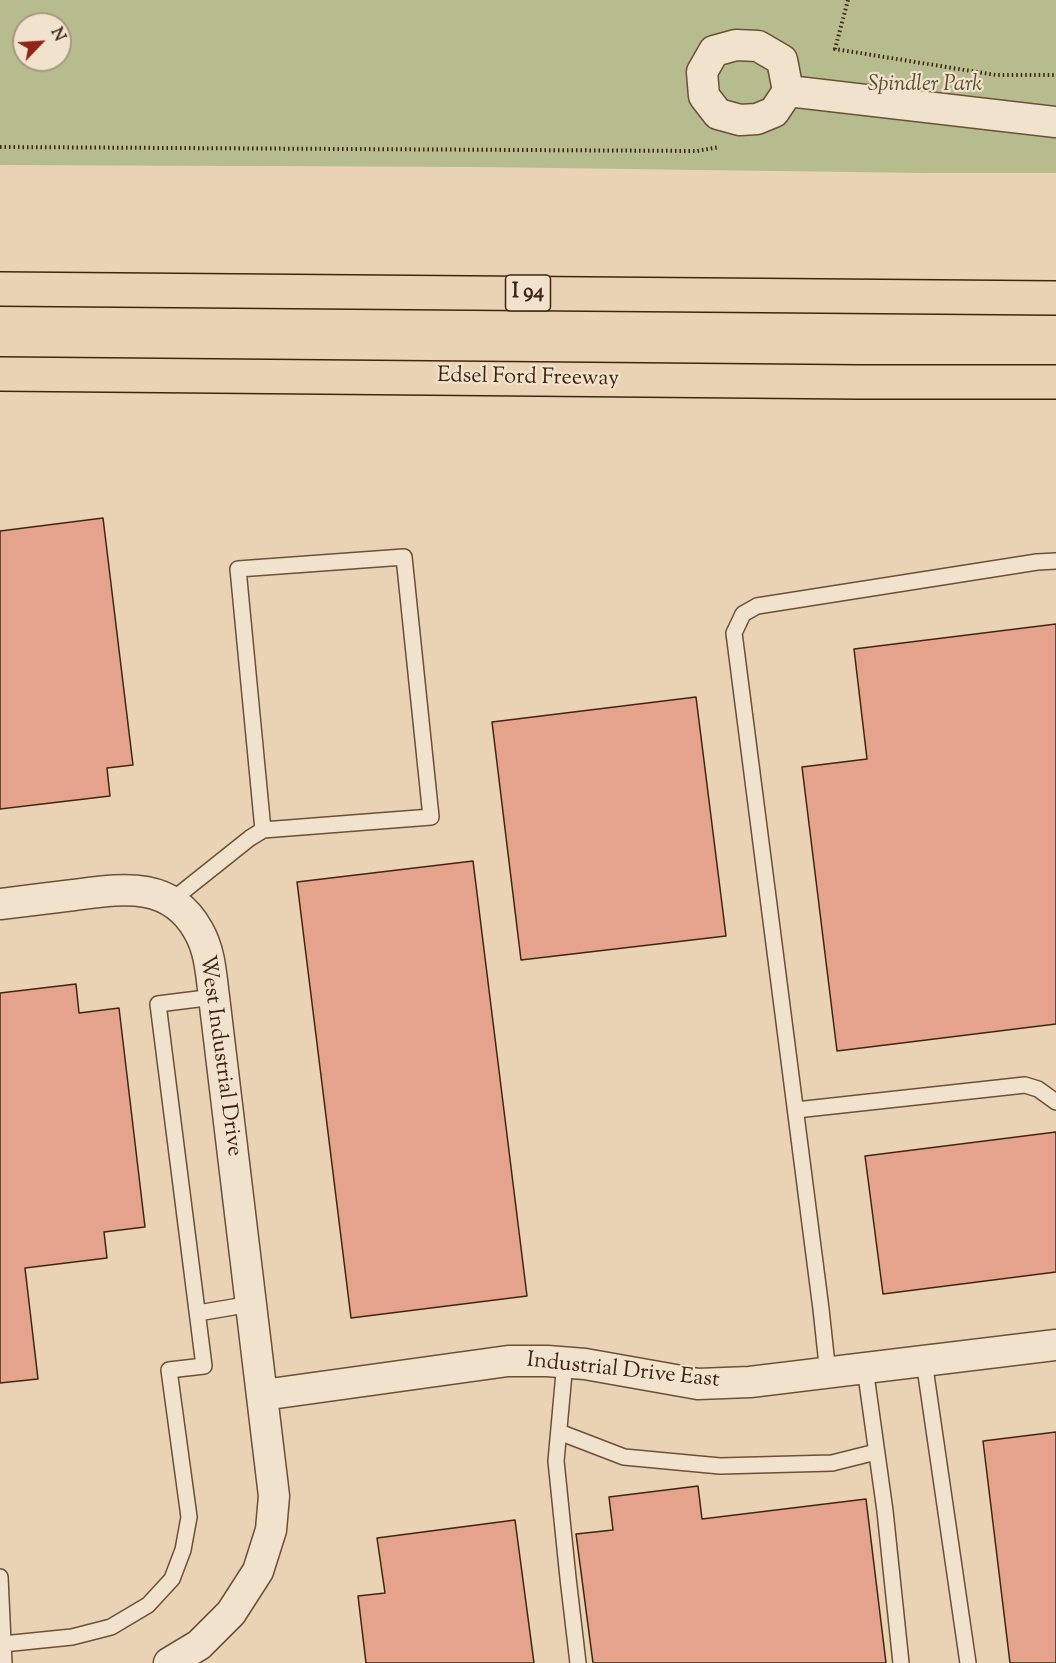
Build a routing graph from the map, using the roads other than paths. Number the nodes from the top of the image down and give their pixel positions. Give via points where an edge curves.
1 (788, 92) dead end
2 (1056, 122) edge
3 (0, 289) edge
4 (1056, 298) edge
5 (0, 374) edge
6 (1056, 382) edge
7 (1056, 561) edge
8 (263, 831) junction
9 (171, 901) junction
10 (0, 904) edge
11 (214, 997) junction
12 (1056, 1102) edge
13 (796, 1110) junction
14 (251, 1304) junction
15 (198, 1313) junction
16 (1056, 1344) edge
17 (924, 1361) junction
18 (565, 1362) junction
19 (865, 1368) junction
20 (828, 1374) junction
21 (262, 1395) junction
22 (558, 1432) junction
23 (876, 1452) junction
24 (0, 1577) edge
25 (3, 1644) junction
26 (4, 1663) edge
27 (169, 1663) edge
28 (578, 1663) edge
29 (901, 1663) edge
30 (968, 1663) edge

1 - 2 street
3 - 4 highway, I 94
5 - 6 highway, Edsel Ford Freeway
7 - 13 lane via 757,606 743,614 734,633
8 - 8 lane via 431,818 404,557 238,568
8 - 9 lane
9 - 10 street, West Industrial Drive via 139,890 119,890
9 - 11 street, West Industrial Drive via 199,930 208,954
11 - 14 street, West Industrial Drive
11 - 15 lane via 158,1004
12 - 13 lane via 1025,1085
13 - 20 lane
14 - 15 lane
14 - 21 street, West Industrial Drive
15 - 25 lane via 204,1366 169,1370 189,1517 172,1579 148,1605 111,1627
16 - 17 street, Industrial Drive East
17 - 19 street, Industrial Drive East
17 - 30 lane
18 - 20 street, Industrial Drive East via 698,1384
18 - 21 street, Industrial Drive East via 508,1361
18 - 22 lane
19 - 20 street, Industrial Drive East
19 - 23 lane
21 - 27 street, West Industrial Drive via 274,1496 271,1530 258,1571 231,1613 199,1645
22 - 23 lane via 624,1457 720,1466 832,1463
22 - 28 lane via 556,1461
23 - 29 lane
24 - 25 lane
25 - 26 lane

